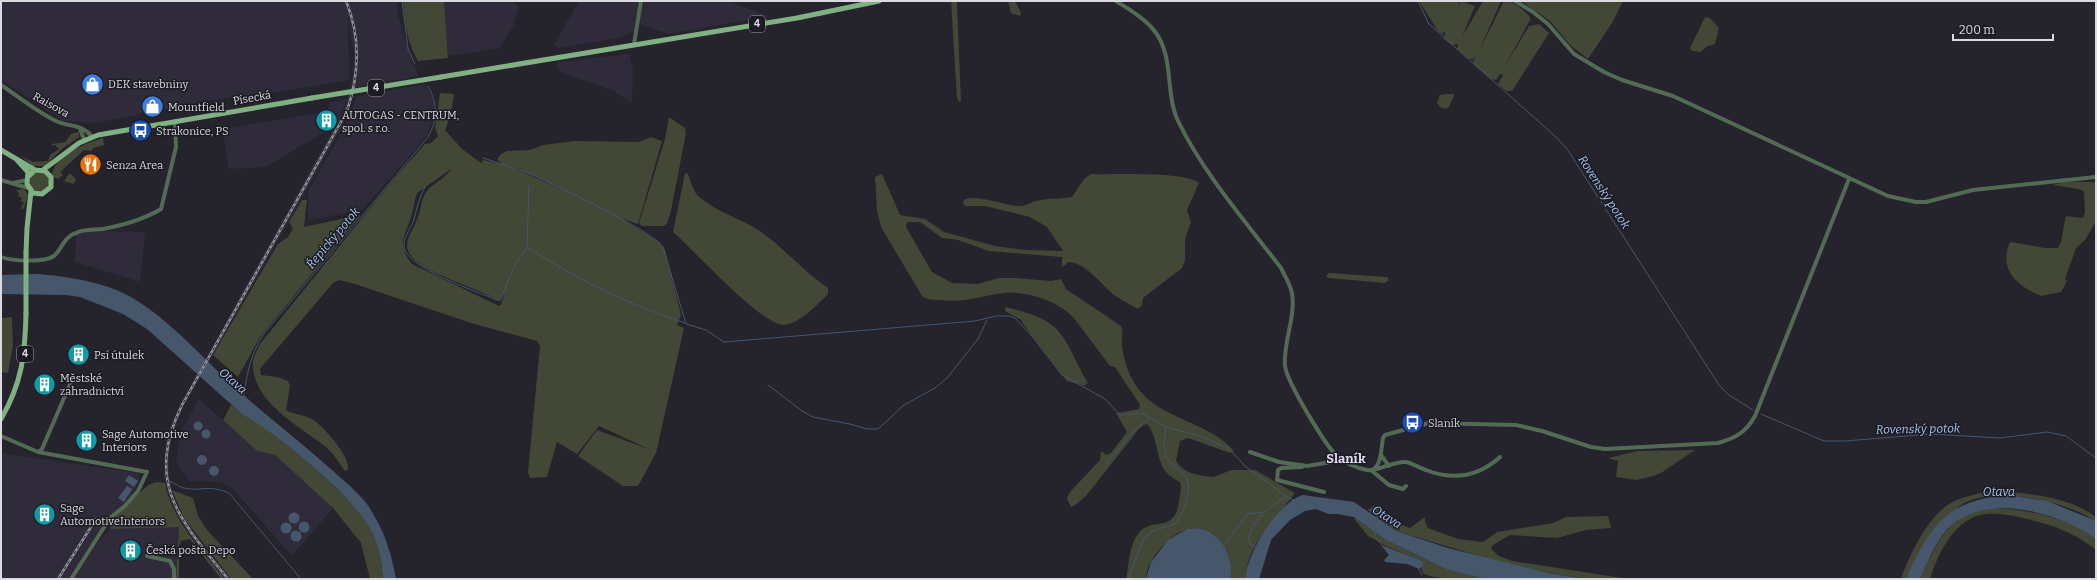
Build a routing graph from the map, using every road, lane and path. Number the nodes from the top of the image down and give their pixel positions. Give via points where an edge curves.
1 (641, 1) edge
2 (879, 1) edge
3 (1116, 1) edge
4 (1514, 1) edge
5 (634, 44) junction
6 (1, 85) edge
7 (175, 123) junction
8 (80, 128) junction
9 (92, 137) junction
10 (84, 140) junction
11 (1, 150) edge
12 (59, 157) junction
13 (17, 160) junction
14 (36, 170) junction
15 (43, 170) junction
16 (50, 175) junction
17 (2096, 177) edge
18 (28, 179) junction
19 (1849, 179) junction
20 (1, 180) edge
21 (11, 183) junction
22 (30, 189) junction
23 (38, 194) junction
24 (29, 209) junction
25 (1, 257) edge
26 (71, 382) dead end
27 (1, 419) edge
28 (1, 436) edge
29 (38, 452) junction
30 (1250, 452) dead end
31 (1381, 455) junction
32 (1500, 457) dead end
33 (1343, 460) junction
34 (1304, 466) junction
35 (1389, 466) junction
36 (1371, 470) junction
37 (1406, 486) dead end
38 (1324, 492) dead end
39 (147, 556) dead end
40 (71, 579) edge
41 (174, 579) edge

1 - 5 street
2 - 5 main road, 4 via 797,18
3 - 33 street via 1142,19 1156,33 1166,59 1172,102 1178,120 1223,194 1288,280 1292,307 1285,367 1302,404 1330,447
4 - 19 street via 1548,24 1574,54 1604,72 1673,96
5 - 7 main road, Písecká / 4, bridge
6 - 8 street, Raisova via 57,122
7 - 9 main road, Písecká / 4
7 - 25 street via 176,147 161,209 146,218 117,226 76,232 64,242 54,256 47,259 12,260
8 - 9 street, Raisova
8 - 10 street
9 - 10 main road, Písecká / 4
10 - 12 main road, Písecká / 4
11 - 13 main road
12 - 15 main road, Písecká / 4
12 - 16 main road, Písecká / 4 via 51,168
13 - 14 main road
13 - 18 main road via 28,172
14 - 15 main road
14 - 18 main road
15 - 16 main road
16 - 23 main road, 4 via 52,183 49,190
17 - 19 street via 1973,190 1921,202 1888,196
18 - 21 street
18 - 22 main road, 4
19 - 31 street via 1755,416 1748,427 1733,439 1718,443 1605,449 1516,425 1429,423 1385,435
20 - 21 street
21 - 22 street
22 - 23 main road
22 - 24 main road, 4
23 - 24 main road, 4
24 - 27 main road, 4, bridge via 26,253 26,347 15,393
26 - 29 street
28 - 29 street
29 - 40 street via 147,472 138,491 110,518
30 - 34 street via 1279,462
31 - 35 street
31 - 36 street
32 - 35 street via 1481,471 1467,475 1446,475 1406,462
33 - 34 street
33 - 36 street
34 - 38 street via 1278,470 1278,480
35 - 36 street
36 - 37 street via 1393,486 1403,489
39 - 41 street via 170,561 174,569

